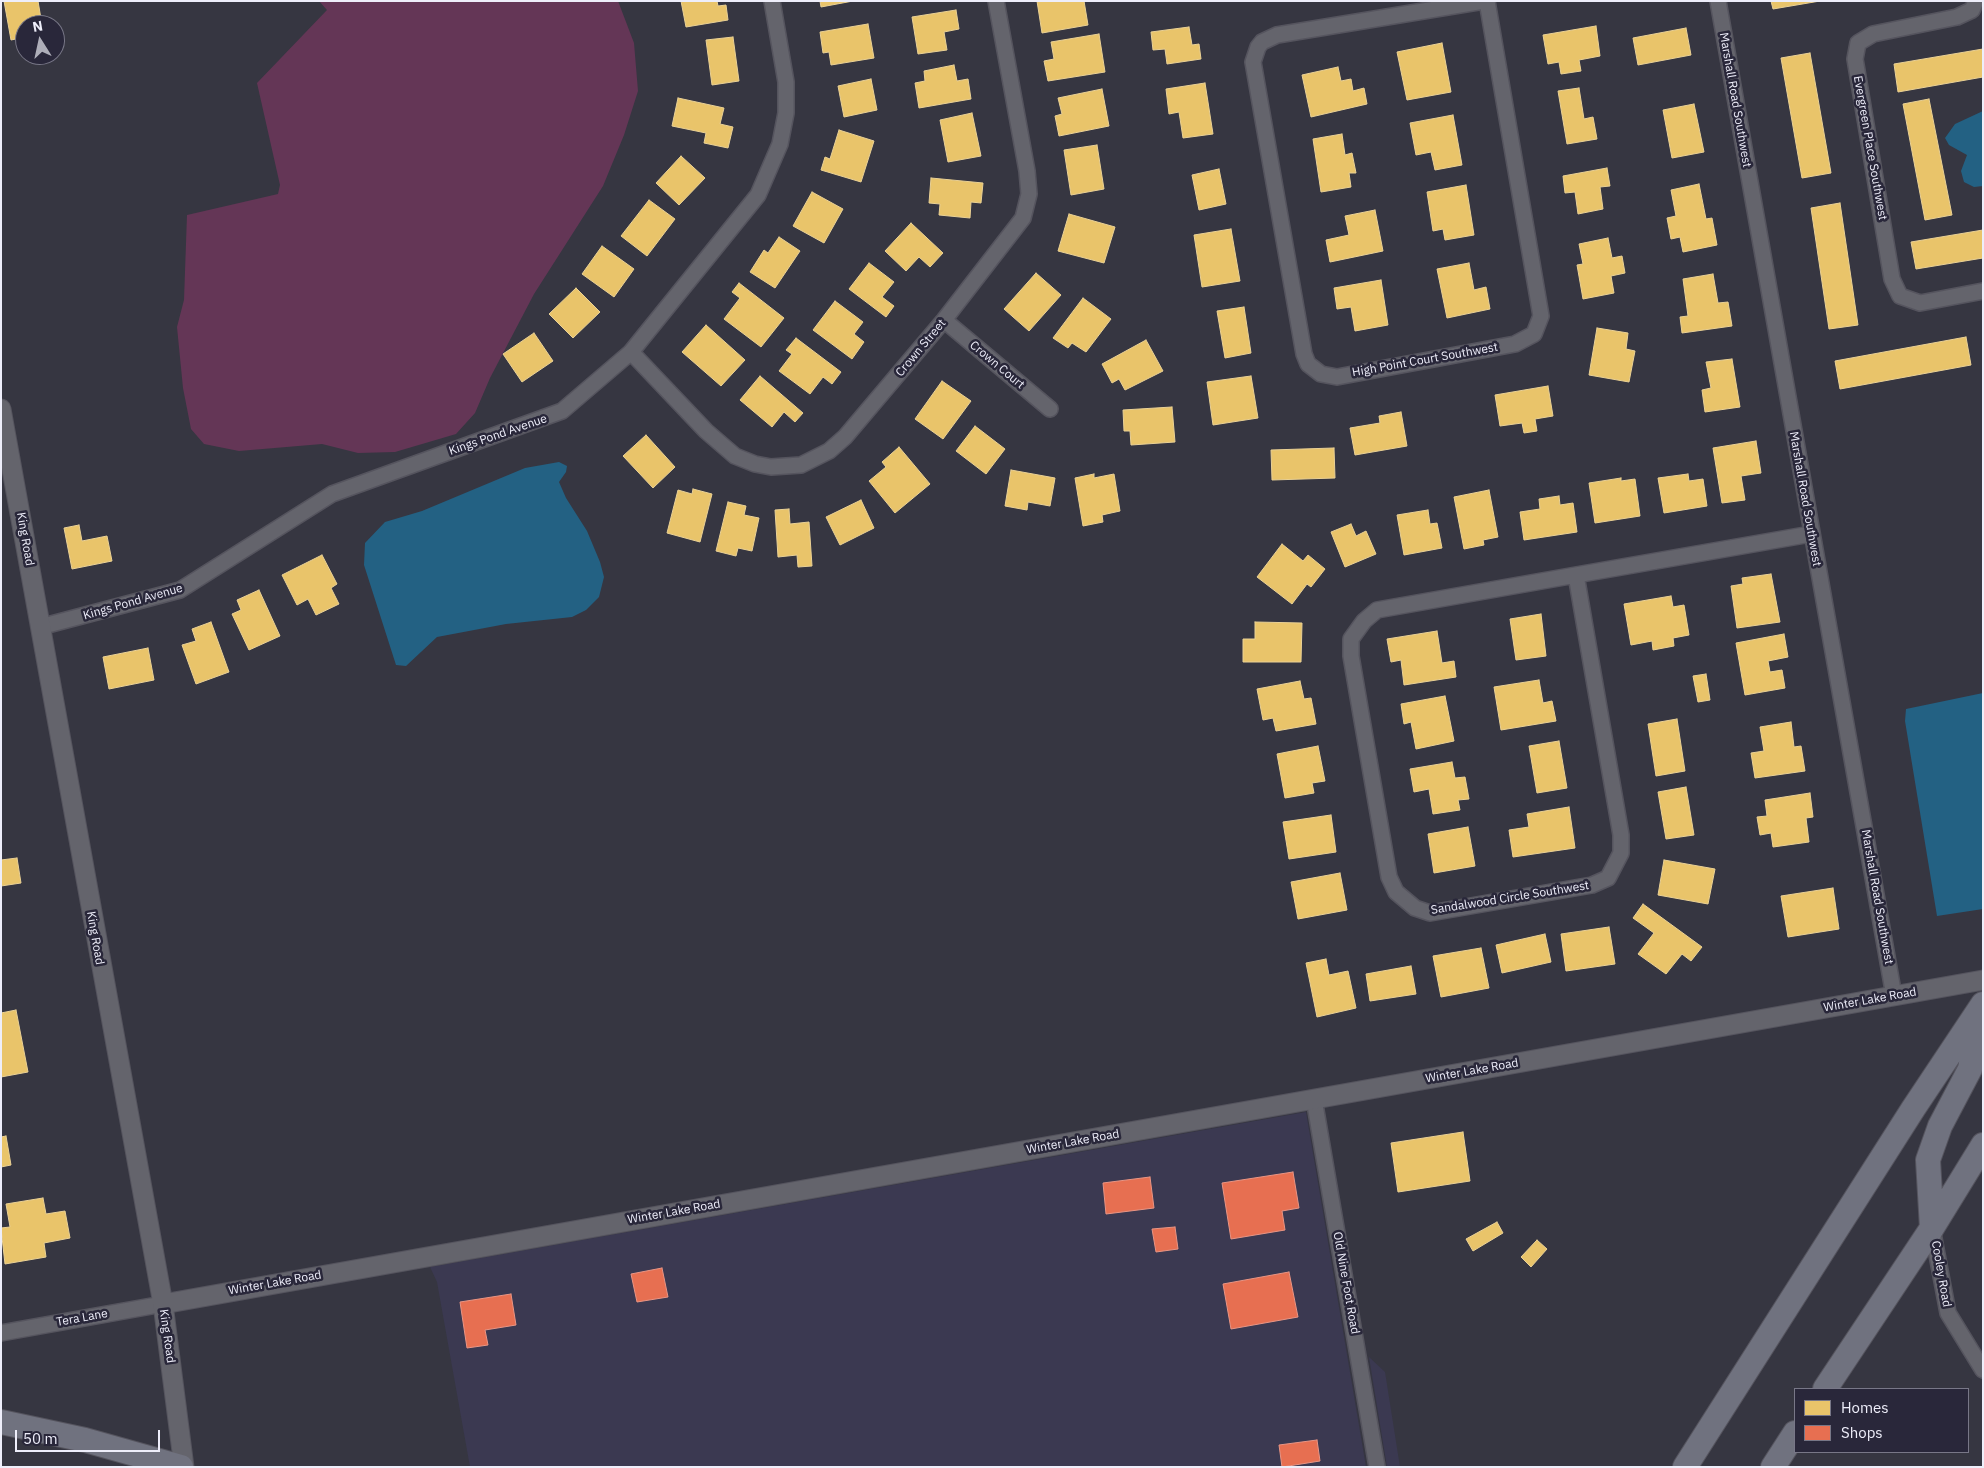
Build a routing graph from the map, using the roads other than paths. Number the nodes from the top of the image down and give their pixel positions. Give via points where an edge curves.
1 (772, 1) edge
2 (996, 1) edge
3 (1485, 1) edge
4 (1718, 1) edge
5 (1976, 1) edge
6 (1983, 291) edge
7 (944, 320) junction
8 (630, 352) junction
9 (1, 409) edge
10 (1050, 409) dead end
11 (1811, 534) junction
12 (1576, 575) junction
13 (40, 627) junction
14 (1983, 980) edge
15 (1894, 996) junction
16 (1982, 1005) edge
17 (1314, 1099) junction
18 (1983, 1145) edge
19 (1932, 1228) junction
20 (163, 1304) junction
21 (1, 1333) edge
22 (1983, 1370) edge
23 (1825, 1388) edge
24 (1, 1422) edge
25 (1794, 1435) edge
26 (183, 1467) edge
27 (1377, 1467) edge
28 (1685, 1467) edge
29 (1773, 1467) edge

1 - 8 street, Kings Pond Avenue via 786,82 786,113 776,158 758,194
2 - 7 street, Crown Street via 1029,194 1023,218
3 - 3 street, High Point Court Southwest via 1541,316 1534,334 1515,344 1337,376 1321,374 1308,364 1304,354 1254,62 1258,47 1277,36
4 - 11 street, Marshall Road Southwest
5 - 6 street, Evergreen Place Southwest via 1972,10 1957,17 1873,34 1858,43 1855,59 1892,279 1900,296 1920,302
7 - 8 street, Crown Street via 845,437 816,459 786,467 755,464 735,456 706,431
7 - 10 street, Crown Court
8 - 13 street, Kings Pond Avenue via 562,411 332,494 180,590
9 - 13 street, King Road
11 - 12 street, Sandalwood Circle Southwest
11 - 15 street, Marshall Road Southwest
12 - 12 street, Sandalwood Circle Southwest via 1377,610 1351,639 1350,656 1389,877 1396,892 1415,908 1430,913 1592,885 1608,878 1621,853 1621,835
13 - 20 street, King Road
14 - 15 street, Winter Lake Road
15 - 17 street, Winter Lake Road
16 - 19 main road via 1970,1069 1940,1126 1928,1160
16 - 28 main road
17 - 20 street, Winter Lake Road
17 - 27 street, Old Nine Foot Road
18 - 19 main road
19 - 22 street, Cooley Road via 1948,1313
19 - 23 main road
20 - 21 street, Tera Lane
20 - 26 street, King Road
24 - 26 main road via 85,1440
25 - 29 main road

